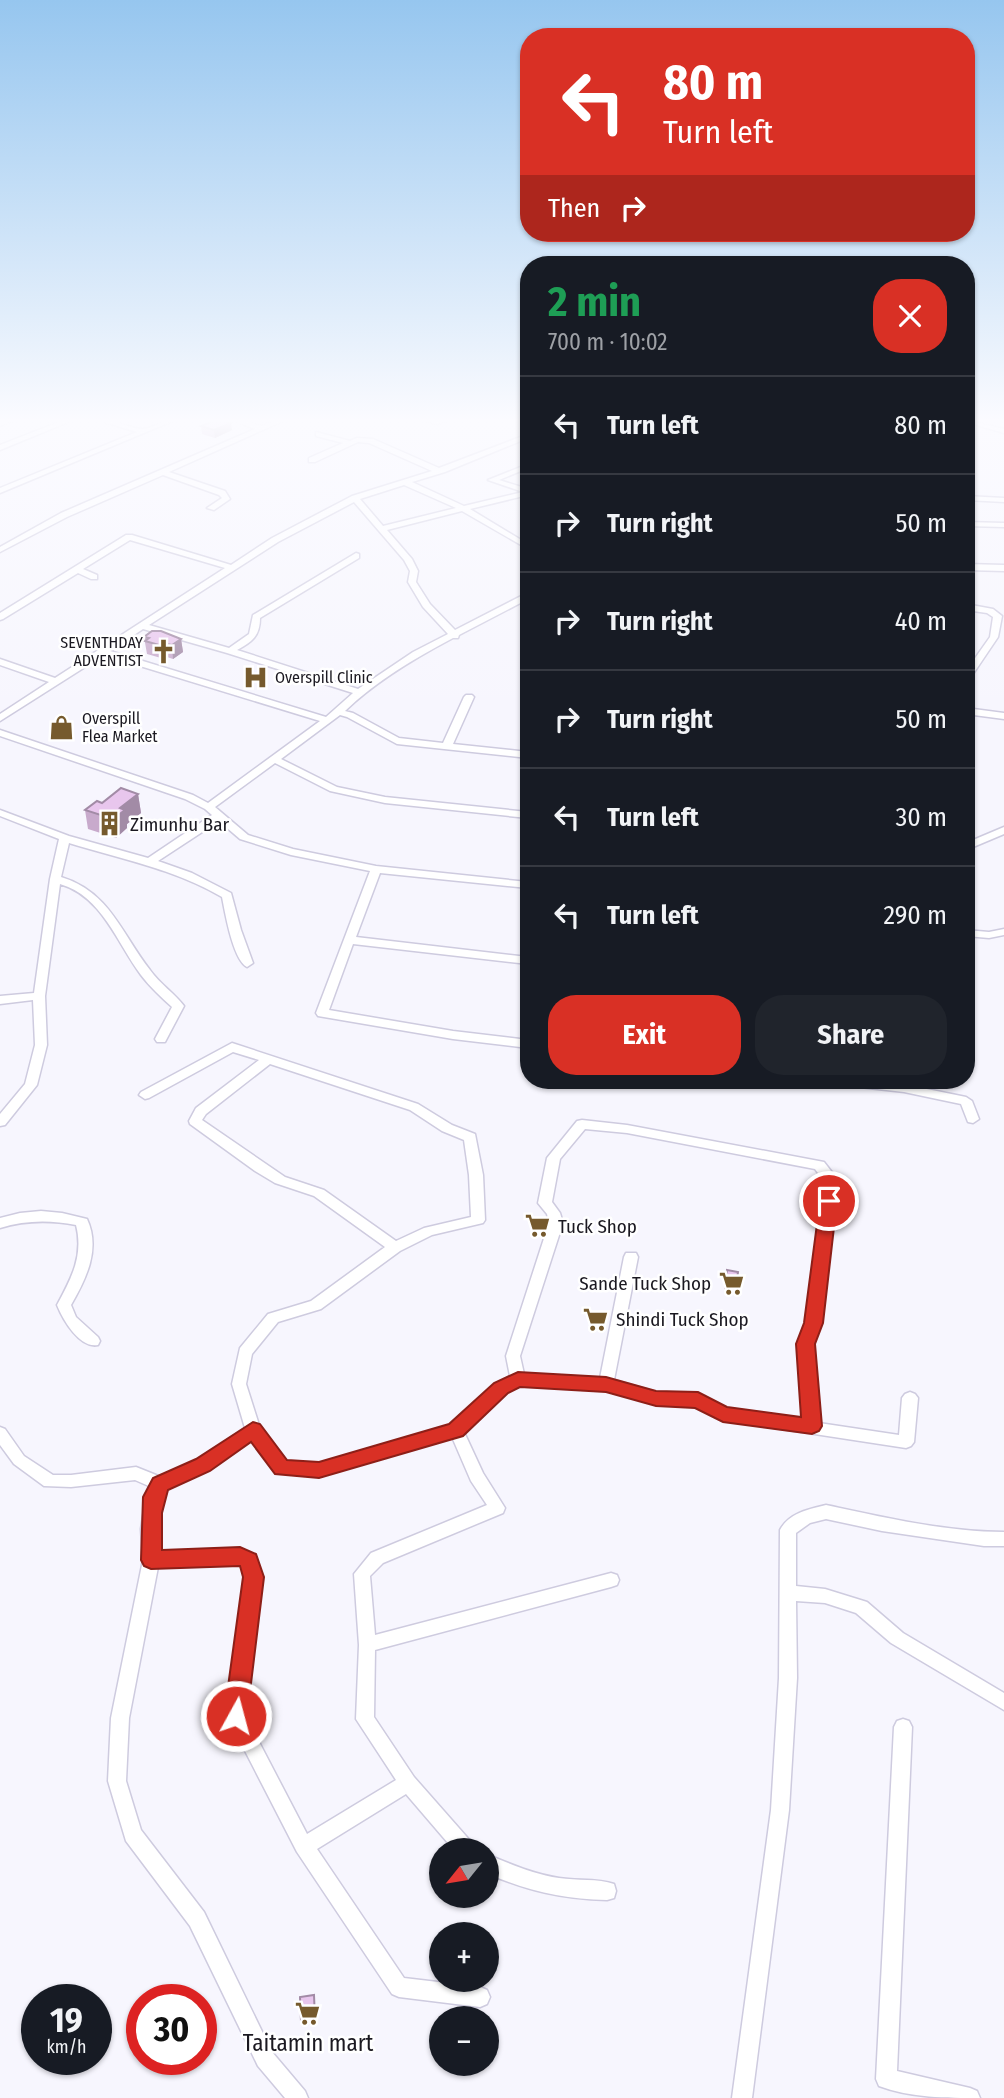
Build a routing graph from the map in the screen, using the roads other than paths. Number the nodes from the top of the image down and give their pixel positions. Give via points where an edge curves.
1 (59, 518) edge
2 (317, 518) edge
3 (374, 518) edge
4 (423, 518) edge
5 (479, 518) edge
6 (975, 524) edge
7 (1004, 525) edge
8 (384, 528) junction
9 (520, 542) edge
10 (0, 550) edge
11 (356, 556) dead end
12 (975, 567) edge
13 (233, 568) junction
14 (1004, 568) edge
15 (77, 569) junction
16 (94, 577) dead end
17 (520, 600) edge
18 (975, 608) edge
19 (0, 617) edge
20 (141, 626) junction
21 (455, 636) junction
22 (102, 651) junction
23 (230, 651) junction
24 (0, 662) edge
25 (975, 665) edge
26 (55, 681) junction
27 (359, 692) junction
28 (469, 697) dead end
29 (338, 712) junction
30 (975, 712) edge
31 (1004, 716) edge
32 (0, 718) edge
33 (327, 720) junction
34 (0, 733) edge
35 (447, 746) junction
36 (520, 754) edge
37 (276, 760) junction
38 (209, 807) junction
39 (0, 813) edge
40 (520, 814) edge
41 (217, 817) junction
42 (1004, 830) edge
43 (65, 838) junction
44 (975, 843) edge
45 (150, 861) junction
46 (376, 869) junction
47 (55, 879) junction
48 (520, 883) edge
49 (1004, 932) edge
50 (975, 934) edge
51 (349, 940) junction
52 (520, 960) edge
53 (247, 962) dead end
54 (38, 996) junction
55 (0, 1000) edge
56 (161, 1039) dead end
57 (520, 1043) edge
58 (268, 1059) junction
59 (909, 1089) edge
60 (145, 1095) dead end
61 (973, 1119) dead end
62 (0, 1122) edge
63 (0, 1223) edge
64 (396, 1247) junction
65 (631, 1257) dead end
66 (93, 1341) dead end
67 (518, 1379) junction
68 (606, 1384) junction
69 (910, 1398) dead end
70 (812, 1426) junction
71 (253, 1430) junction
72 (456, 1430) junction
73 (0, 1433) edge
74 (161, 1484) junction
75 (1004, 1539) edge
76 (151, 1560) junction
77 (611, 1580) dead end
78 (789, 1593) junction
79 (367, 1645) junction
80 (1004, 1702) edge
81 (903, 1727) dead end
82 (408, 1783) junction
83 (456, 1838) edge
84 (304, 1846) junction
85 (499, 1869) edge
86 (607, 1891) dead end
87 (480, 1997) dead end
88 (298, 2098) edge
89 (742, 2098) edge
90 (970, 2098) edge

1 - 10 street
2 - 13 street
3 - 8 street
4 - 8 street
5 - 9 street
6 - 7 street
8 - 21 street via 408,559 414,571 412,582 426,605
11 - 23 street via 256,617 253,636
12 - 14 street
13 - 15 street via 129,537
13 - 20 street
15 - 16 street
15 - 19 street
17 - 21 street
18 - 25 street via 998,616 994,637
20 - 22 street
20 - 23 street
21 - 27 street via 416,654
22 - 26 street
22 - 33 street
23 - 27 street
24 - 26 street
26 - 32 street
27 - 29 street
28 - 35 street
29 - 33 street
29 - 35 street via 397,741
30 - 31 street
33 - 37 street
34 - 38 street via 158,785
35 - 36 street
37 - 38 street
37 - 40 street via 334,789 385,800
38 - 41 street
39 - 43 street
41 - 45 street
41 - 46 street via 254,841
42 - 44 street
43 - 45 street
43 - 47 street
45 - 53 street via 211,884 227,895
46 - 48 street
46 - 51 street
47 - 54 street
47 - 56 street via 69,881 109,912 147,974 178,1006
49 - 50 street
51 - 52 street
51 - 57 street via 322,1013
54 - 55 street
54 - 62 street via 41,1045 31,1085
58 - 60 street via 232,1047
58 - 64 street via 201,1111 195,1121 260,1168 319,1193
58 - 64 street via 414,1107 470,1138 478,1220 429,1230
59 - 61 street via 966,1101
63 - 66 street via 21,1216 82,1222 89,1240 82,1275 64,1305 70,1320
64 - 71 street via 316,1305 273,1318 245,1352 239,1384
65 - 68 street
67 - 68 street
67 - 70 street via 513,1356 555,1223 545,1203 554,1158 582,1124 628,1129 820,1165 831,1180 814,1323 806,1344
67 - 72 street via 501,1388
68 - 70 street via 656,1398 698,1400 723,1414
69 - 70 street via 906,1442
71 - 72 street via 282,1468 319,1470
71 - 74 street via 203,1465
72 - 79 street via 497,1508 377,1558 362,1574
73 - 74 street via 19,1460 50,1480 136,1473
74 - 76 street via 153,1497
75 - 78 street via 826,1512 805,1517 788,1530
76 - 84 street via 240,1556 249,1560 254,1577 236,1716
76 - 88 street via 120,1718 117,1781 126,1818 133,1835 197,1919 265,2059
77 - 79 street
78 - 80 street via 825,1596 861,1607 897,1638
78 - 89 street via 780,1810
79 - 82 street via 365,1719
81 - 90 street via 886,2079
82 - 83 street
82 - 84 street
84 - 87 street via 399,1987
85 - 86 street via 527,1882 566,1890

